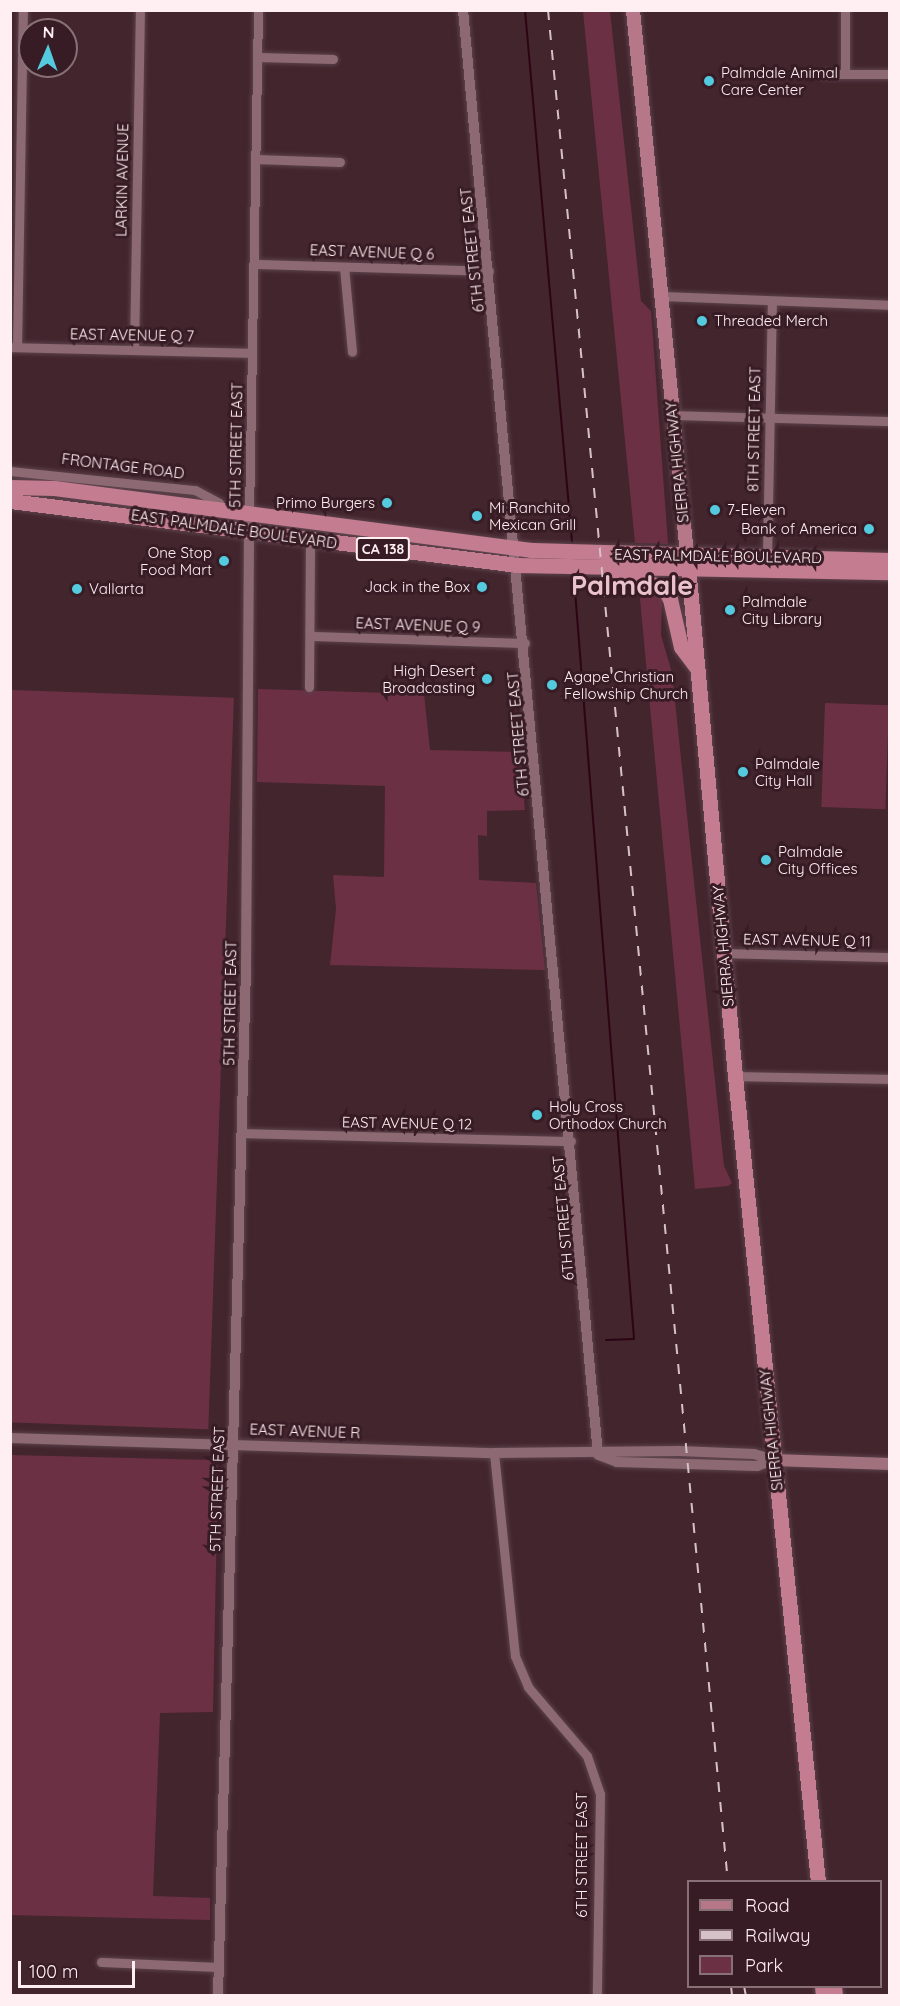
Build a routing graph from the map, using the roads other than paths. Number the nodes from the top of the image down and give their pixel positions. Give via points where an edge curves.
1 (23, 10) edge
2 (140, 10) edge
3 (258, 10) edge
4 (463, 10) edge
5 (633, 10) edge
6 (845, 10) edge
7 (258, 57) junction
8 (333, 59) dead end
9 (845, 73) junction
10 (823, 74) dead end
11 (890, 74) edge
12 (256, 159) junction
13 (340, 162) dead end
14 (254, 264) junction
15 (344, 267) junction
16 (489, 271) junction
17 (660, 296) junction
18 (772, 301) junction
19 (890, 305) edge
20 (14, 347) edge
21 (134, 350) junction
22 (252, 352) junction
23 (352, 352) dead end
24 (672, 415) junction
25 (769, 417) junction
26 (890, 421) edge
27 (10, 471) edge
28 (10, 488) edge
29 (10, 501) edge
30 (221, 512) junction
31 (249, 523) junction
32 (310, 539) junction
33 (515, 549) junction
34 (767, 557) junction
35 (890, 560) edge
36 (687, 562) junction
37 (517, 565) junction
38 (610, 567) junction
39 (890, 572) edge
40 (311, 636) junction
41 (525, 644) junction
42 (696, 667) junction
43 (309, 687) dead end
44 (723, 953) junction
45 (890, 957) edge
46 (735, 1076) junction
47 (890, 1079) edge
48 (242, 1133) junction
49 (571, 1141) junction
50 (10, 1438) edge
51 (234, 1443) junction
52 (494, 1453) junction
53 (598, 1455) junction
54 (774, 1460) junction
55 (890, 1464) edge
56 (818, 1880) edge
57 (101, 1962) dead end
58 (219, 1967) junction
59 (218, 1995) edge
60 (597, 1995) edge

1 - 20 street
2 - 21 street, LARKIN AVENUE
3 - 7 street, 5TH STREET EAST
4 - 16 street, 6TH STREET EAST
5 - 17 main road, SIERRA HIGHWAY
6 - 9 street
7 - 8 street
7 - 12 street, 5TH STREET EAST
9 - 10 street
9 - 11 street
12 - 13 street
12 - 14 street, 5TH STREET EAST
14 - 15 street, EAST AVENUE Q 6
14 - 22 street, 5TH STREET EAST
15 - 16 street, EAST AVENUE Q 6
15 - 23 street
16 - 33 street, 6TH STREET EAST
17 - 18 street
17 - 24 main road, SIERRA HIGHWAY
18 - 19 street
18 - 25 street, 8TH STREET EAST
20 - 21 street, EAST AVENUE Q 7
21 - 22 street, EAST AVENUE Q 7
22 - 31 street, 5TH STREET EAST
24 - 25 street
24 - 36 main road, SIERRA HIGHWAY
25 - 26 street
25 - 34 street, 8TH STREET EAST
27 - 30 street, FRONTAGE ROAD via 195,490 219,503
28 - 30 highway, EAST PALMDALE BOULEVARD / CA 138 via 54,488
29 - 31 highway, EAST PALMDALE BOULEVARD / CA 138
30 - 31 highway, EAST PALMDALE BOULEVARD / CA 138
31 - 32 highway, EAST PALMDALE BOULEVARD / CA 138
31 - 33 highway, EAST PALMDALE BOULEVARD / CA 138
31 - 48 street, 5TH STREET EAST
32 - 37 highway, EAST PALMDALE BOULEVARD / CA 138
32 - 40 street
33 - 36 highway, EAST PALMDALE BOULEVARD / CA 138
33 - 37 street, 6TH STREET EAST
34 - 35 highway, EAST PALMDALE BOULEVARD / CA 138
34 - 36 highway, EAST PALMDALE BOULEVARD / CA 138
36 - 38 highway, EAST PALMDALE BOULEVARD / CA 138
36 - 39 highway, EAST PALMDALE BOULEVARD / CA 138
36 - 42 highway, SIERRA HIGHWAY
37 - 38 highway, EAST PALMDALE BOULEVARD / CA 138
37 - 41 street, 6TH STREET EAST
38 - 42 highway via 626,577 663,587 670,599 681,647
40 - 41 street, EAST AVENUE Q 9
40 - 43 street
41 - 49 street, 6TH STREET EAST
42 - 44 highway, SIERRA HIGHWAY
44 - 45 street, EAST AVENUE Q 11
44 - 46 highway, SIERRA HIGHWAY
46 - 47 street
46 - 54 highway, SIERRA HIGHWAY
48 - 49 street, EAST AVENUE Q 12
48 - 51 street, 5TH STREET EAST
49 - 53 street, 6TH STREET EAST
50 - 51 street, EAST AVENUE R
51 - 52 street, EAST AVENUE R
51 - 58 street, 5TH STREET EAST
52 - 53 street, EAST AVENUE R
52 - 60 street, 6TH STREET EAST via 515,1656 528,1687 587,1756 600,1794
53 - 54 street, EAST AVENUE R via 618,1462 757,1466
54 - 55 main road, EAST AVENUE R
54 - 56 highway, SIERRA HIGHWAY
57 - 58 street
58 - 59 street, 5TH STREET EAST

